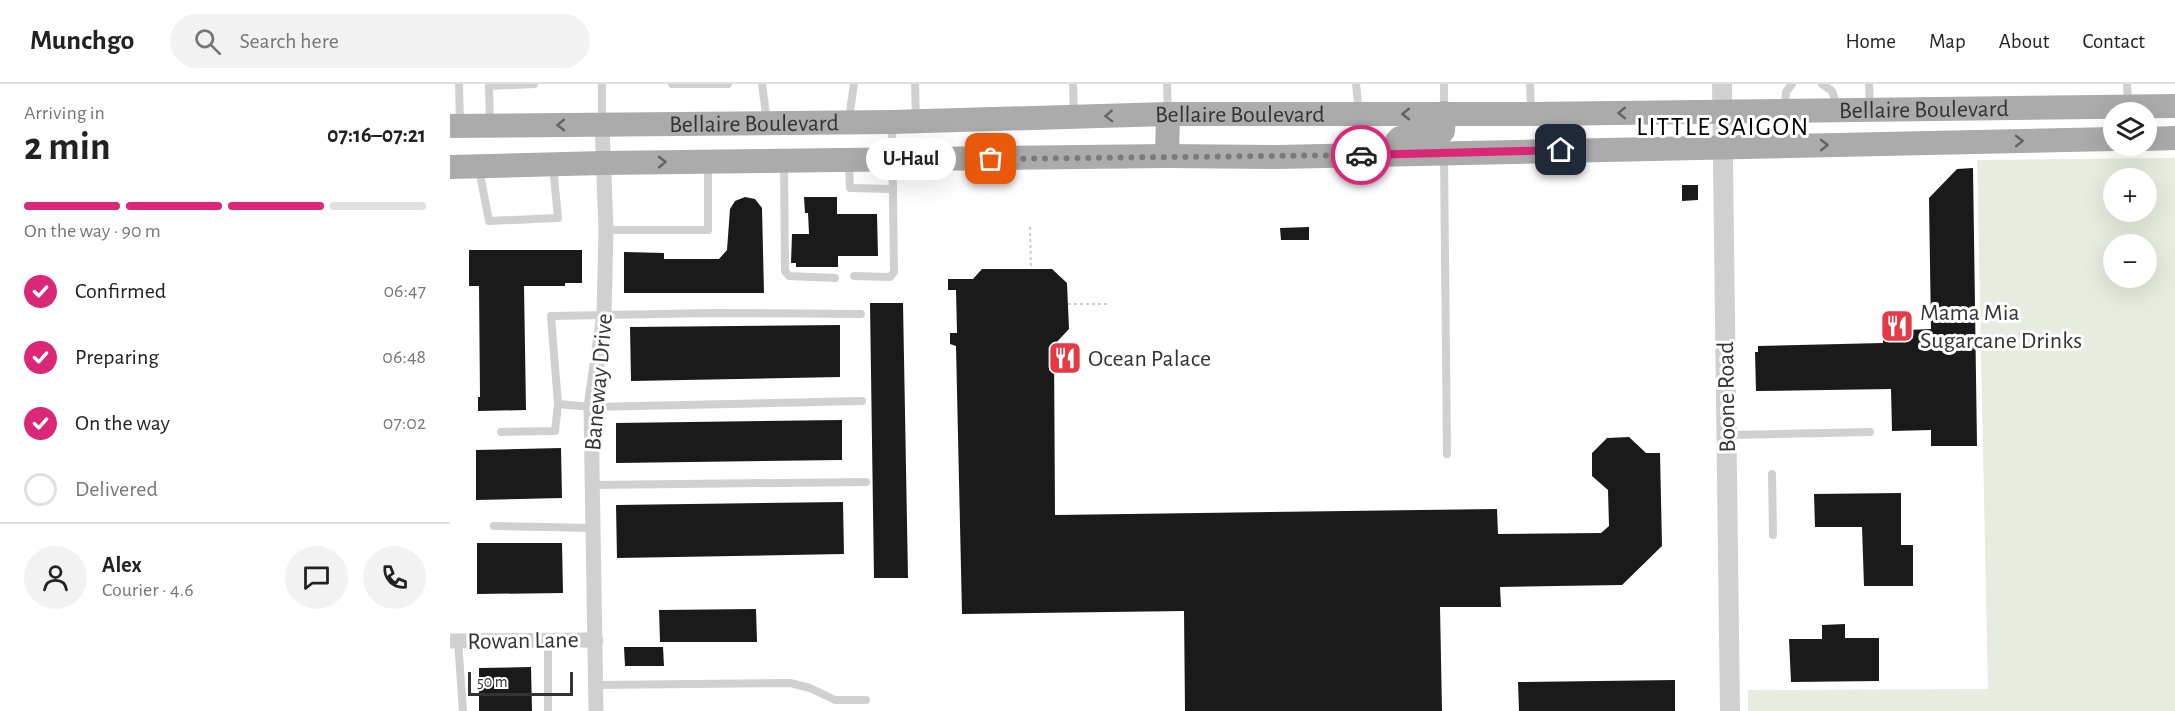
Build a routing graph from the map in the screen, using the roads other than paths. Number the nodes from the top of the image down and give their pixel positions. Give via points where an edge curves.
1 (459, 84) edge
2 (534, 84) edge
3 (602, 84) edge
4 (672, 84) edge
5 (728, 84) edge
6 (762, 84) edge
7 (854, 84) edge
8 (915, 84) edge
9 (1073, 84) edge
10 (1167, 84) edge
11 (1356, 84) edge
12 (1444, 84) edge
13 (1530, 84) edge
14 (1722, 84) edge
15 (1789, 84) edge
16 (1822, 84) edge
17 (1869, 84) edge
18 (488, 85) edge
19 (2127, 101) edge
20 (2175, 106) edge
21 (1956, 109) junction
22 (1870, 110) junction
23 (1785, 111) junction
24 (1838, 111) junction
25 (1722, 112) junction
26 (1444, 113) junction
27 (1168, 114) junction
28 (1359, 114) junction
29 (1532, 114) junction
30 (1074, 117) junction
31 (916, 121) junction
32 (848, 122) junction
33 (892, 122) junction
34 (768, 123) junction
35 (602, 124) junction
36 (455, 126) edge
37 (490, 126) junction
38 (2175, 138) edge
39 (2103, 139) edge
40 (2157, 139) edge
41 (1956, 142) junction
42 (1723, 147) junction
43 (1444, 153) junction
44 (1386, 155) junction
45 (1167, 156) junction
46 (893, 160) junction
47 (784, 161) junction
48 (849, 161) junction
49 (708, 162) junction
50 (603, 163) junction
51 (553, 164) junction
52 (478, 166) junction
53 (450, 167) edge
54 (893, 189) junction
55 (606, 230) junction
56 (854, 276) dead end
57 (835, 278) dead end
58 (861, 314) dead end
59 (604, 315) junction
60 (862, 401) dead end
61 (558, 404) junction
62 (591, 407) junction
63 (501, 432) dead end
64 (1870, 432) dead end
65 (1726, 435) junction
66 (1447, 454) dead end
67 (1772, 474) dead end
68 (866, 482) dead end
69 (592, 485) junction
70 (494, 526) dead end
71 (592, 528) junction
72 (1773, 536) dead end
73 (548, 640) junction
74 (596, 640) junction
75 (454, 641) edge
76 (596, 685) junction
77 (866, 700) dead end
78 (463, 711) edge
79 (548, 711) edge
80 (596, 711) edge
81 (1730, 711) edge

1 - 36 lane
2 - 18 lane
3 - 35 lane
4 - 5 lane
6 - 34 lane
7 - 32 lane
8 - 31 lane
9 - 30 lane
10 - 27 lane
11 - 28 lane
12 - 26 lane
13 - 29 lane
14 - 25 street, Boone Road
15 - 23 lane
16 - 24 lane via 1832,91
17 - 22 lane
18 - 37 lane
19 - 20 main road, Bellaire Boulevard
19 - 21 main road, Bellaire Boulevard
21 - 22 main road, Bellaire Boulevard
21 - 41 main road
22 - 24 main road, Bellaire Boulevard
23 - 24 main road, Bellaire Boulevard
23 - 25 main road, Bellaire Boulevard
25 -> 29 main road, Bellaire Boulevard
25 - 42 street, Boone Road
26 -> 28 main road, Bellaire Boulevard
26 - 29 main road, Bellaire Boulevard
26 - 44 main road via 1443,131 1438,136 1400,138
27 - 28 main road, Bellaire Boulevard
27 -> 30 main road, Bellaire Boulevard
27 - 45 main road
30 - 31 main road, Bellaire Boulevard
31 - 33 main road, Bellaire Boulevard
32 - 33 main road, Bellaire Boulevard
32 - 34 main road, Bellaire Boulevard
33 - 46 lane
34 - 35 main road, Bellaire Boulevard
35 -> 37 main road, Bellaire Boulevard
35 - 50 street, Baneway Drive
36 - 37 main road, Bellaire Boulevard
38 - 40 main road
41 -> 39 main road, Bellaire Boulevard
42 -> 41 main road, Bellaire Boulevard
42 - 43 main road, Bellaire Boulevard
42 - 65 street, Boone Road
43 - 44 main road, Bellaire Boulevard
43 - 66 lane
44 - 45 main road, Bellaire Boulevard
45 - 46 main road, Bellaire Boulevard
46 - 48 main road, Bellaire Boulevard
46 - 54 lane
47 - 48 main road, Bellaire Boulevard
47 - 49 main road, Bellaire Boulevard
47 - 57 lane via 785,271 799,278
48 - 54 lane via 850,188
50 -> 49 main road, Bellaire Boulevard
49 - 55 lane via 708,230
50 - 51 main road, Bellaire Boulevard
50 - 55 street, Baneway Drive
51 - 52 main road, Bellaire Boulevard
51 - 52 lane via 558,218 489,221
52 - 53 main road, Bellaire Boulevard
54 - 56 lane via 893,276
55 - 59 street, Baneway Drive
58 - 59 lane
59 - 61 lane via 551,316
59 - 62 street, Baneway Drive
60 - 62 lane
61 - 62 lane
61 - 63 lane via 555,431
62 - 69 street, Baneway Drive
64 - 65 lane
65 - 81 street, Boone Road
67 - 72 lane
68 - 69 lane
69 - 71 street, Baneway Drive
70 - 71 lane
71 - 74 street, Baneway Drive
73 - 74 street, Rowan Lane
73 - 75 street, Rowan Lane
73 - 79 lane
74 - 76 street, Baneway Drive
75 - 78 lane
76 - 77 lane via 790,683 835,700
76 - 80 street, Baneway Drive

